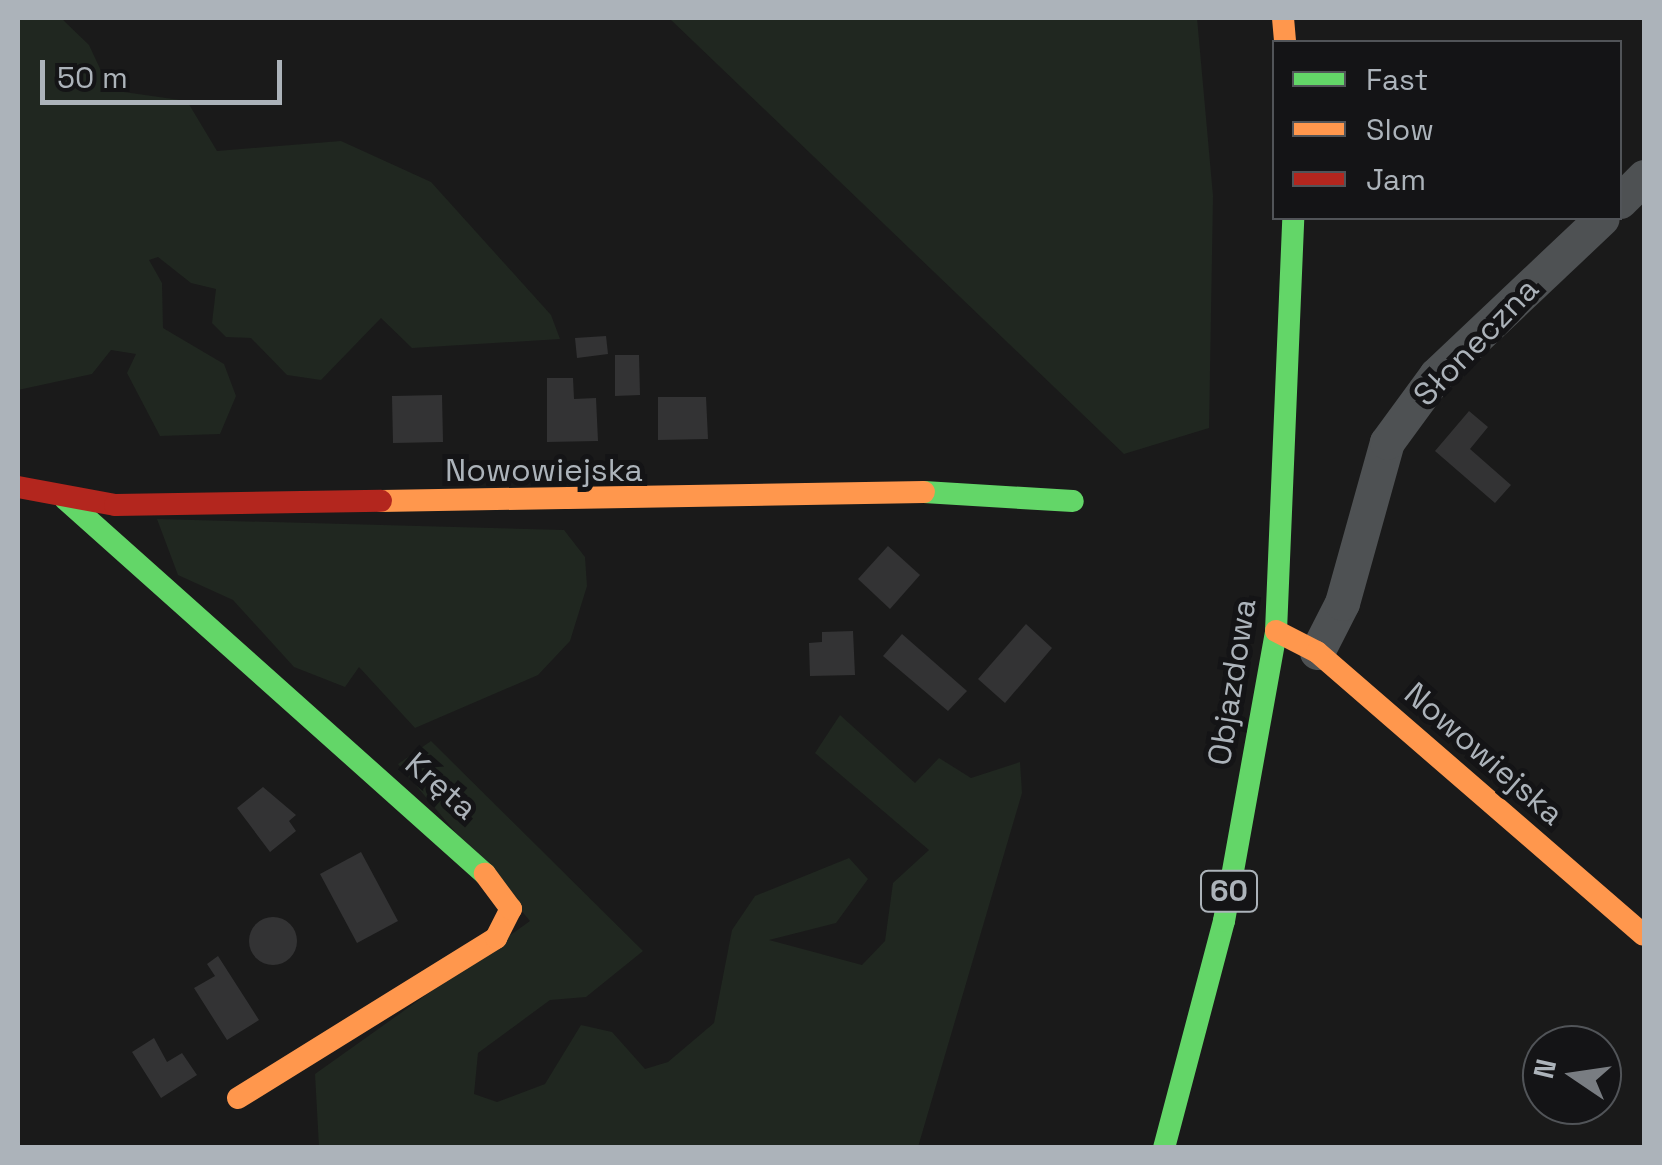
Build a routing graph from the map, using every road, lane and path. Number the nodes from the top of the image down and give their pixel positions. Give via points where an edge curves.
1 (1644, 177) edge
2 (1622, 199) edge
3 (1293, 220) edge
4 (1600, 220) edge
5 (18, 487) edge
6 (66, 499) junction
7 (1072, 501) dead end
8 (1276, 631) junction
9 (1317, 652) junction
10 (1644, 935) edge
11 (238, 1098) dead end
12 (1164, 1148) edge

1 - 2 street
3 - 8 street, Objazdowa / 60
4 - 9 street, Słoneczna via 1436,374 1387,442 1342,602
5 - 6 street, Nowowiejska
6 - 7 street, Nowowiejska via 754,501 956,491
6 - 11 street, Kręta via 472,856 511,909 496,938
8 - 9 street, Nowowiejska
8 - 12 street, Objazdowa / 60 via 1224,920
9 - 10 street, Nowowiejska

